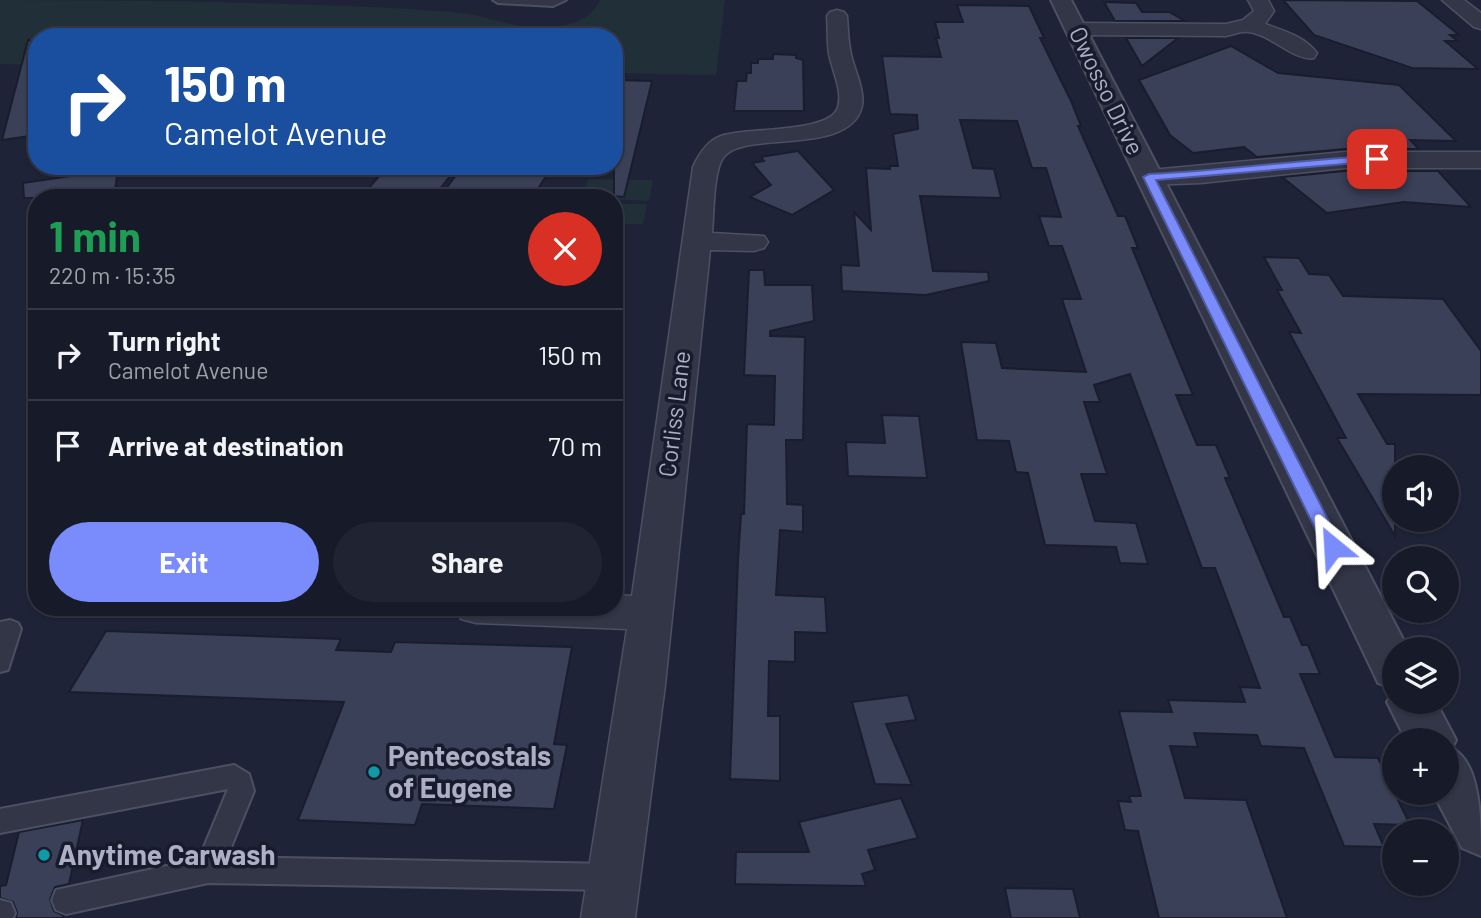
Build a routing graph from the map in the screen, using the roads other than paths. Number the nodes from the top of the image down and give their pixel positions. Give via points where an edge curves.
1 (498, 0) edge
2 (1258, 0) edge
3 (1452, 0) edge
4 (562, 4) edge
5 (1068, 15) edge
6 (837, 16) dead end
7 (1481, 23) edge
8 (1249, 25) junction
9 (1306, 53) dead end
10 (1481, 160) edge
11 (1149, 177) junction
12 (697, 241) junction
13 (754, 242) dead end
14 (623, 612) edge
15 (651, 613) junction
16 (0, 631) edge
17 (1382, 644) edge
18 (0, 663) edge
19 (1459, 791) edge
20 (0, 821) edge
21 (1481, 831) edge
22 (208, 870) junction
23 (614, 877) junction
24 (66, 900) dead end
25 (608, 918) edge

1 - 4 lane
2 - 8 street via 1264,11
3 - 7 street
5 - 8 street via 1211,31
5 - 11 street, Owosso Drive
6 - 12 street, Corliss Lane via 850,110 821,129 719,146 706,167
8 - 9 street via 1288,39
10 - 11 street via 1345,160
11 - 17 street, Owosso Drive
12 - 13 street
12 - 15 street, Corliss Lane
14 - 15 street
15 - 23 street, Corliss Lane
16 - 18 lane via 10,629
19 - 21 street
20 - 22 lane via 234,776 241,791
22 - 23 lane
22 - 24 lane
23 - 25 street, Corliss Lane

